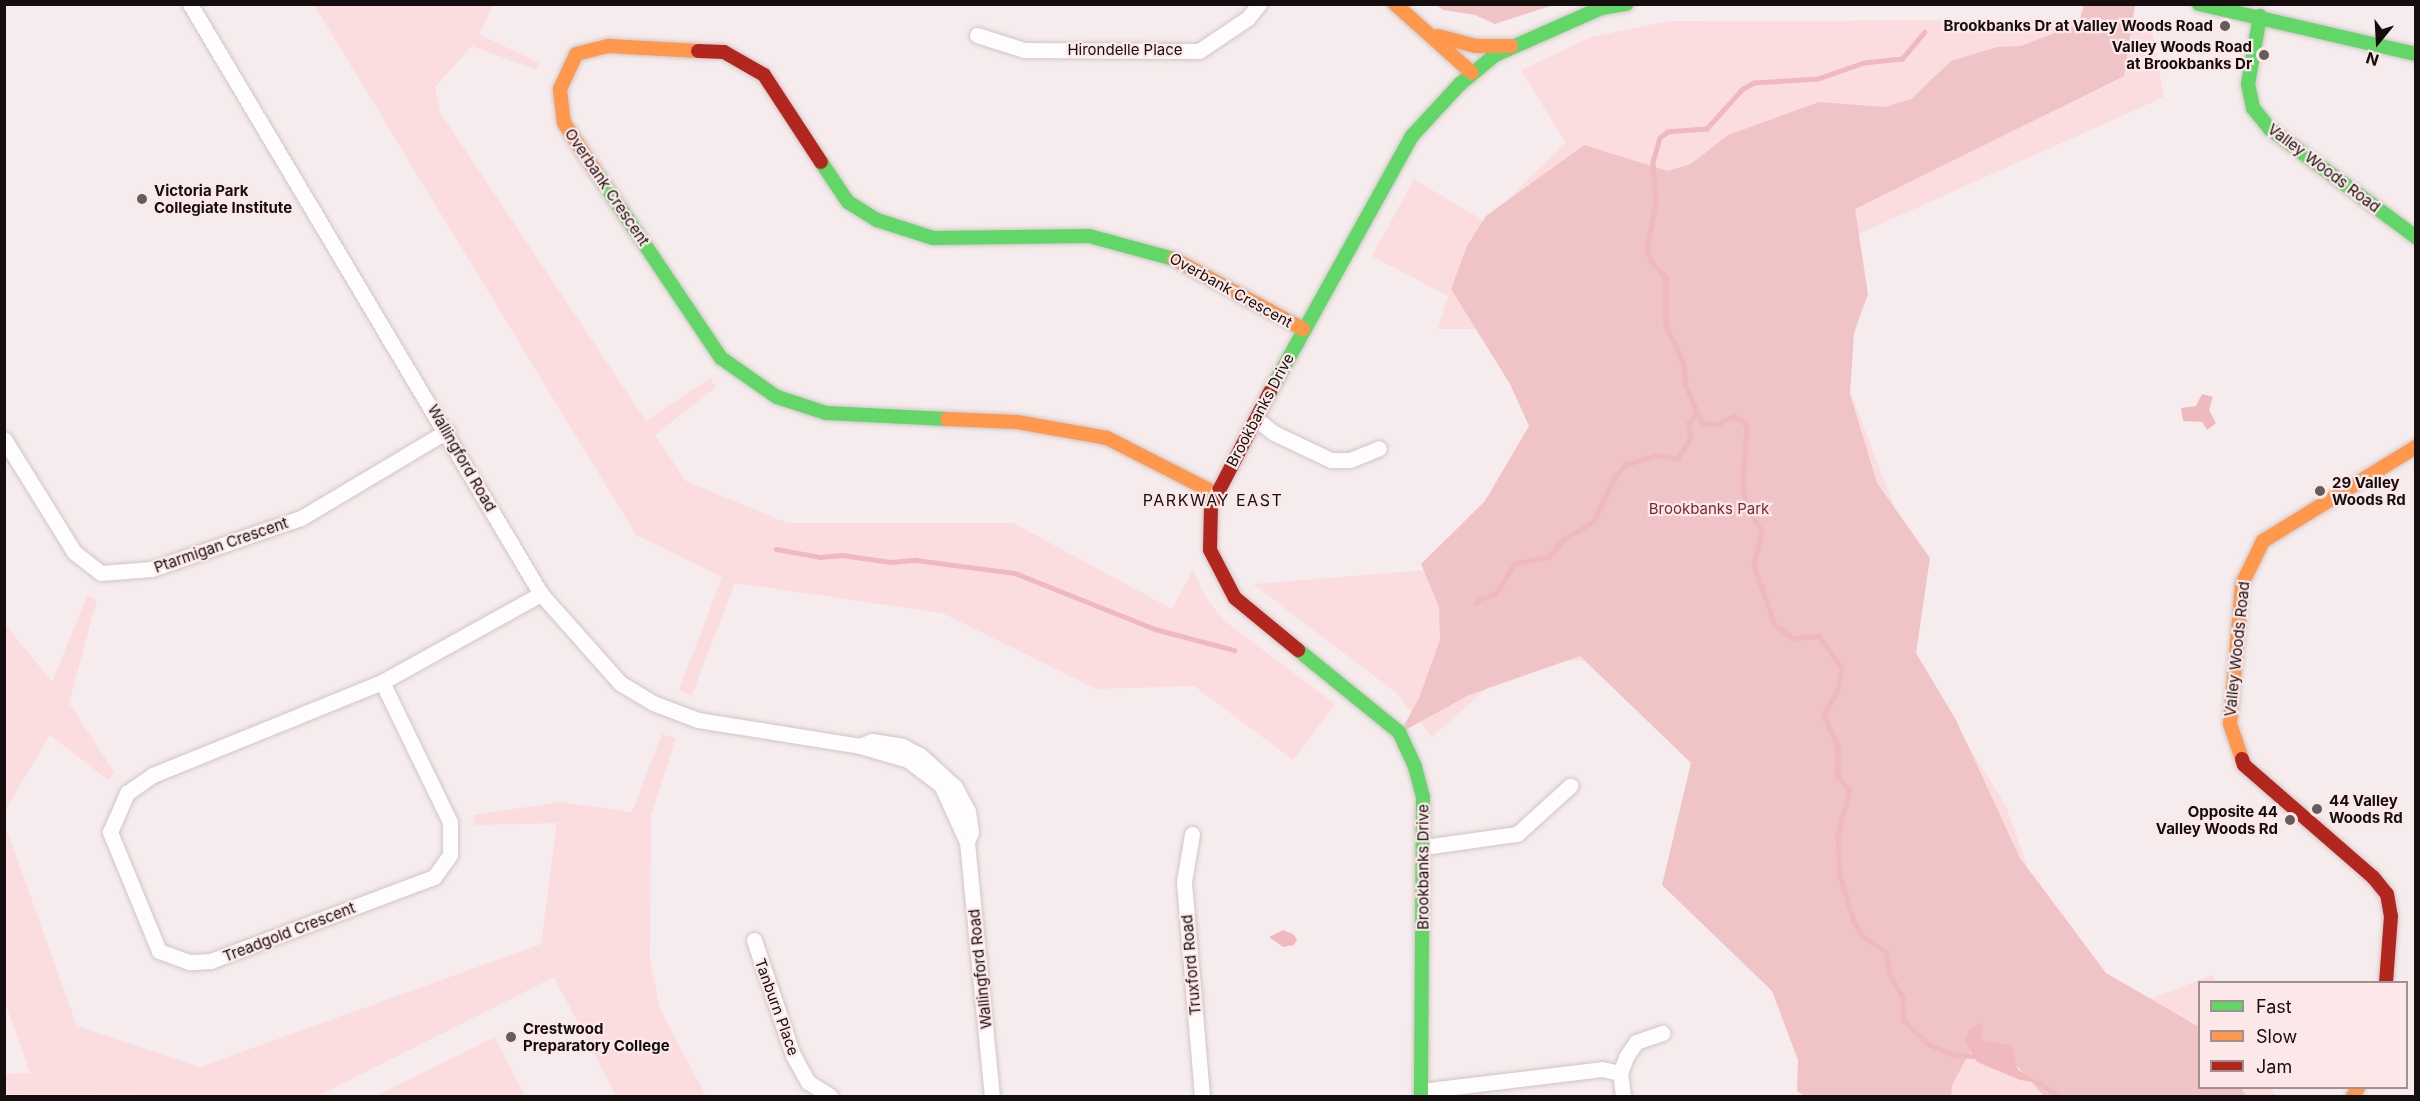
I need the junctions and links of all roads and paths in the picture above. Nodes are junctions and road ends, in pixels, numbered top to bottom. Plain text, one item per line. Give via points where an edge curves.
1 (190, 4) edge
2 (1259, 4) edge
3 (1395, 4) edge
4 (1627, 4) edge
5 (2199, 4) edge
6 (2260, 16) junction
7 (1427, 31) junction
8 (977, 35) dead end
9 (1512, 46) junction
10 (2415, 54) edge
11 (1472, 73) junction
12 (2415, 237) edge
13 (1303, 329) junction
14 (1256, 419) junction
15 (447, 431) junction
16 (4, 439) edge
17 (2415, 447) edge
18 (1379, 448) dead end
19 (1215, 493) junction
20 (541, 594) junction
21 (382, 682) junction
22 (1570, 786) dead end
23 (1192, 834) dead end
24 (1424, 848) junction
25 (754, 940) dead end
26 (2386, 981) edge
27 (1662, 1033) dead end
28 (1620, 1073) junction
29 (1421, 1094) edge
30 (830, 1096) edge
31 (992, 1096) edge
32 (1202, 1096) edge
33 (1623, 1096) edge

1 - 15 street, Wallingford Road
2 - 8 street, Hirondelle Place via 1248,18 1200,51 1024,50
3 - 7 street
4 - 9 street, Brookbanks Drive via 1601,8
5 - 6 street
6 - 10 street
6 - 12 street, Valley Woods Road via 2248,84 2253,108 2270,129
7 - 9 street via 1460,43
7 - 11 street
9 - 11 street, Brookbanks Drive
11 - 13 street, Brookbanks Drive via 1412,136
13 - 14 street, Brookbanks Drive
13 - 19 street, Overbank Crescent via 1164,253 1089,236 933,238 877,220 848,202 764,75 724,52 609,46 576,54 560,88 564,123 721,358 730,365 777,397 826,413 1017,422 1107,438
14 - 18 street via 1275,433 1331,460 1350,460
14 - 19 street, Brookbanks Drive
15 - 16 street, Ptarmigan Crescent via 301,518 152,569 101,573 74,552
15 - 20 street, Wallingford Road
17 - 26 street, Valley Woods Road via 2263,541 2242,584 2230,724 2244,765 2373,877 2387,894 2391,916
19 - 24 street, Brookbanks Drive via 1210,511 1210,550 1235,598 1400,732 1423,797
20 - 21 street, Treadgold Crescent
20 - 31 street, Wallingford Road via 620,683 653,703 698,720 860,746 924,769 953,806 967,842
21 - 21 street, Treadgold Crescent via 450,822 450,855 434,877 211,961 189,962 159,951 110,832 127,794 153,775
22 - 24 street via 1517,834
23 - 32 street, Truxford Road via 1184,882
24 - 29 street, Brookbanks Drive
25 - 30 street, Tanburn Place via 793,1055 808,1082
27 - 28 street via 1636,1042
28 - 29 street via 1602,1069
28 - 33 street

